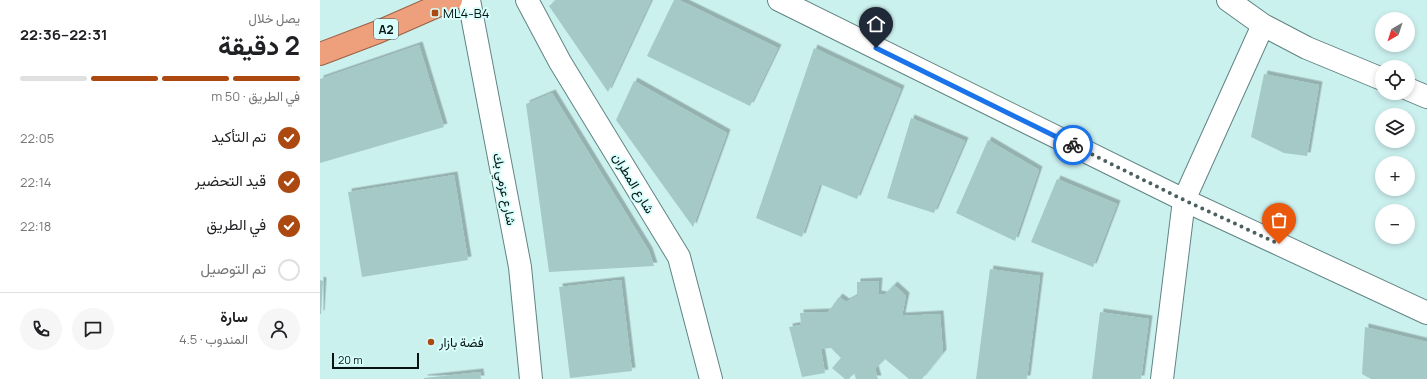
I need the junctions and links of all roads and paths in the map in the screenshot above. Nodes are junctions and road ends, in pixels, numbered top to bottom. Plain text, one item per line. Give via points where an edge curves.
1 (450, 0) edge
2 (469, 0) edge
3 (527, 0) edge
4 (778, 0) edge
5 (1228, 0) edge
6 (1263, 25) junction
7 (320, 54) edge
8 (1375, 76) edge
9 (1415, 92) edge
10 (1427, 97) edge
11 (1184, 200) junction
12 (1427, 313) edge
13 (531, 379) edge
14 (711, 379) edge
15 (1162, 379) edge

1 - 7 highway, A2
2 - 13 street, شارع عزمي بك via 520,267
3 - 14 street, شارع المطران via 560,62 678,257
4 - 11 street
5 - 6 street
6 - 8 street via 1307,48
6 - 11 street
9 - 10 street
11 - 12 street
11 - 15 street

